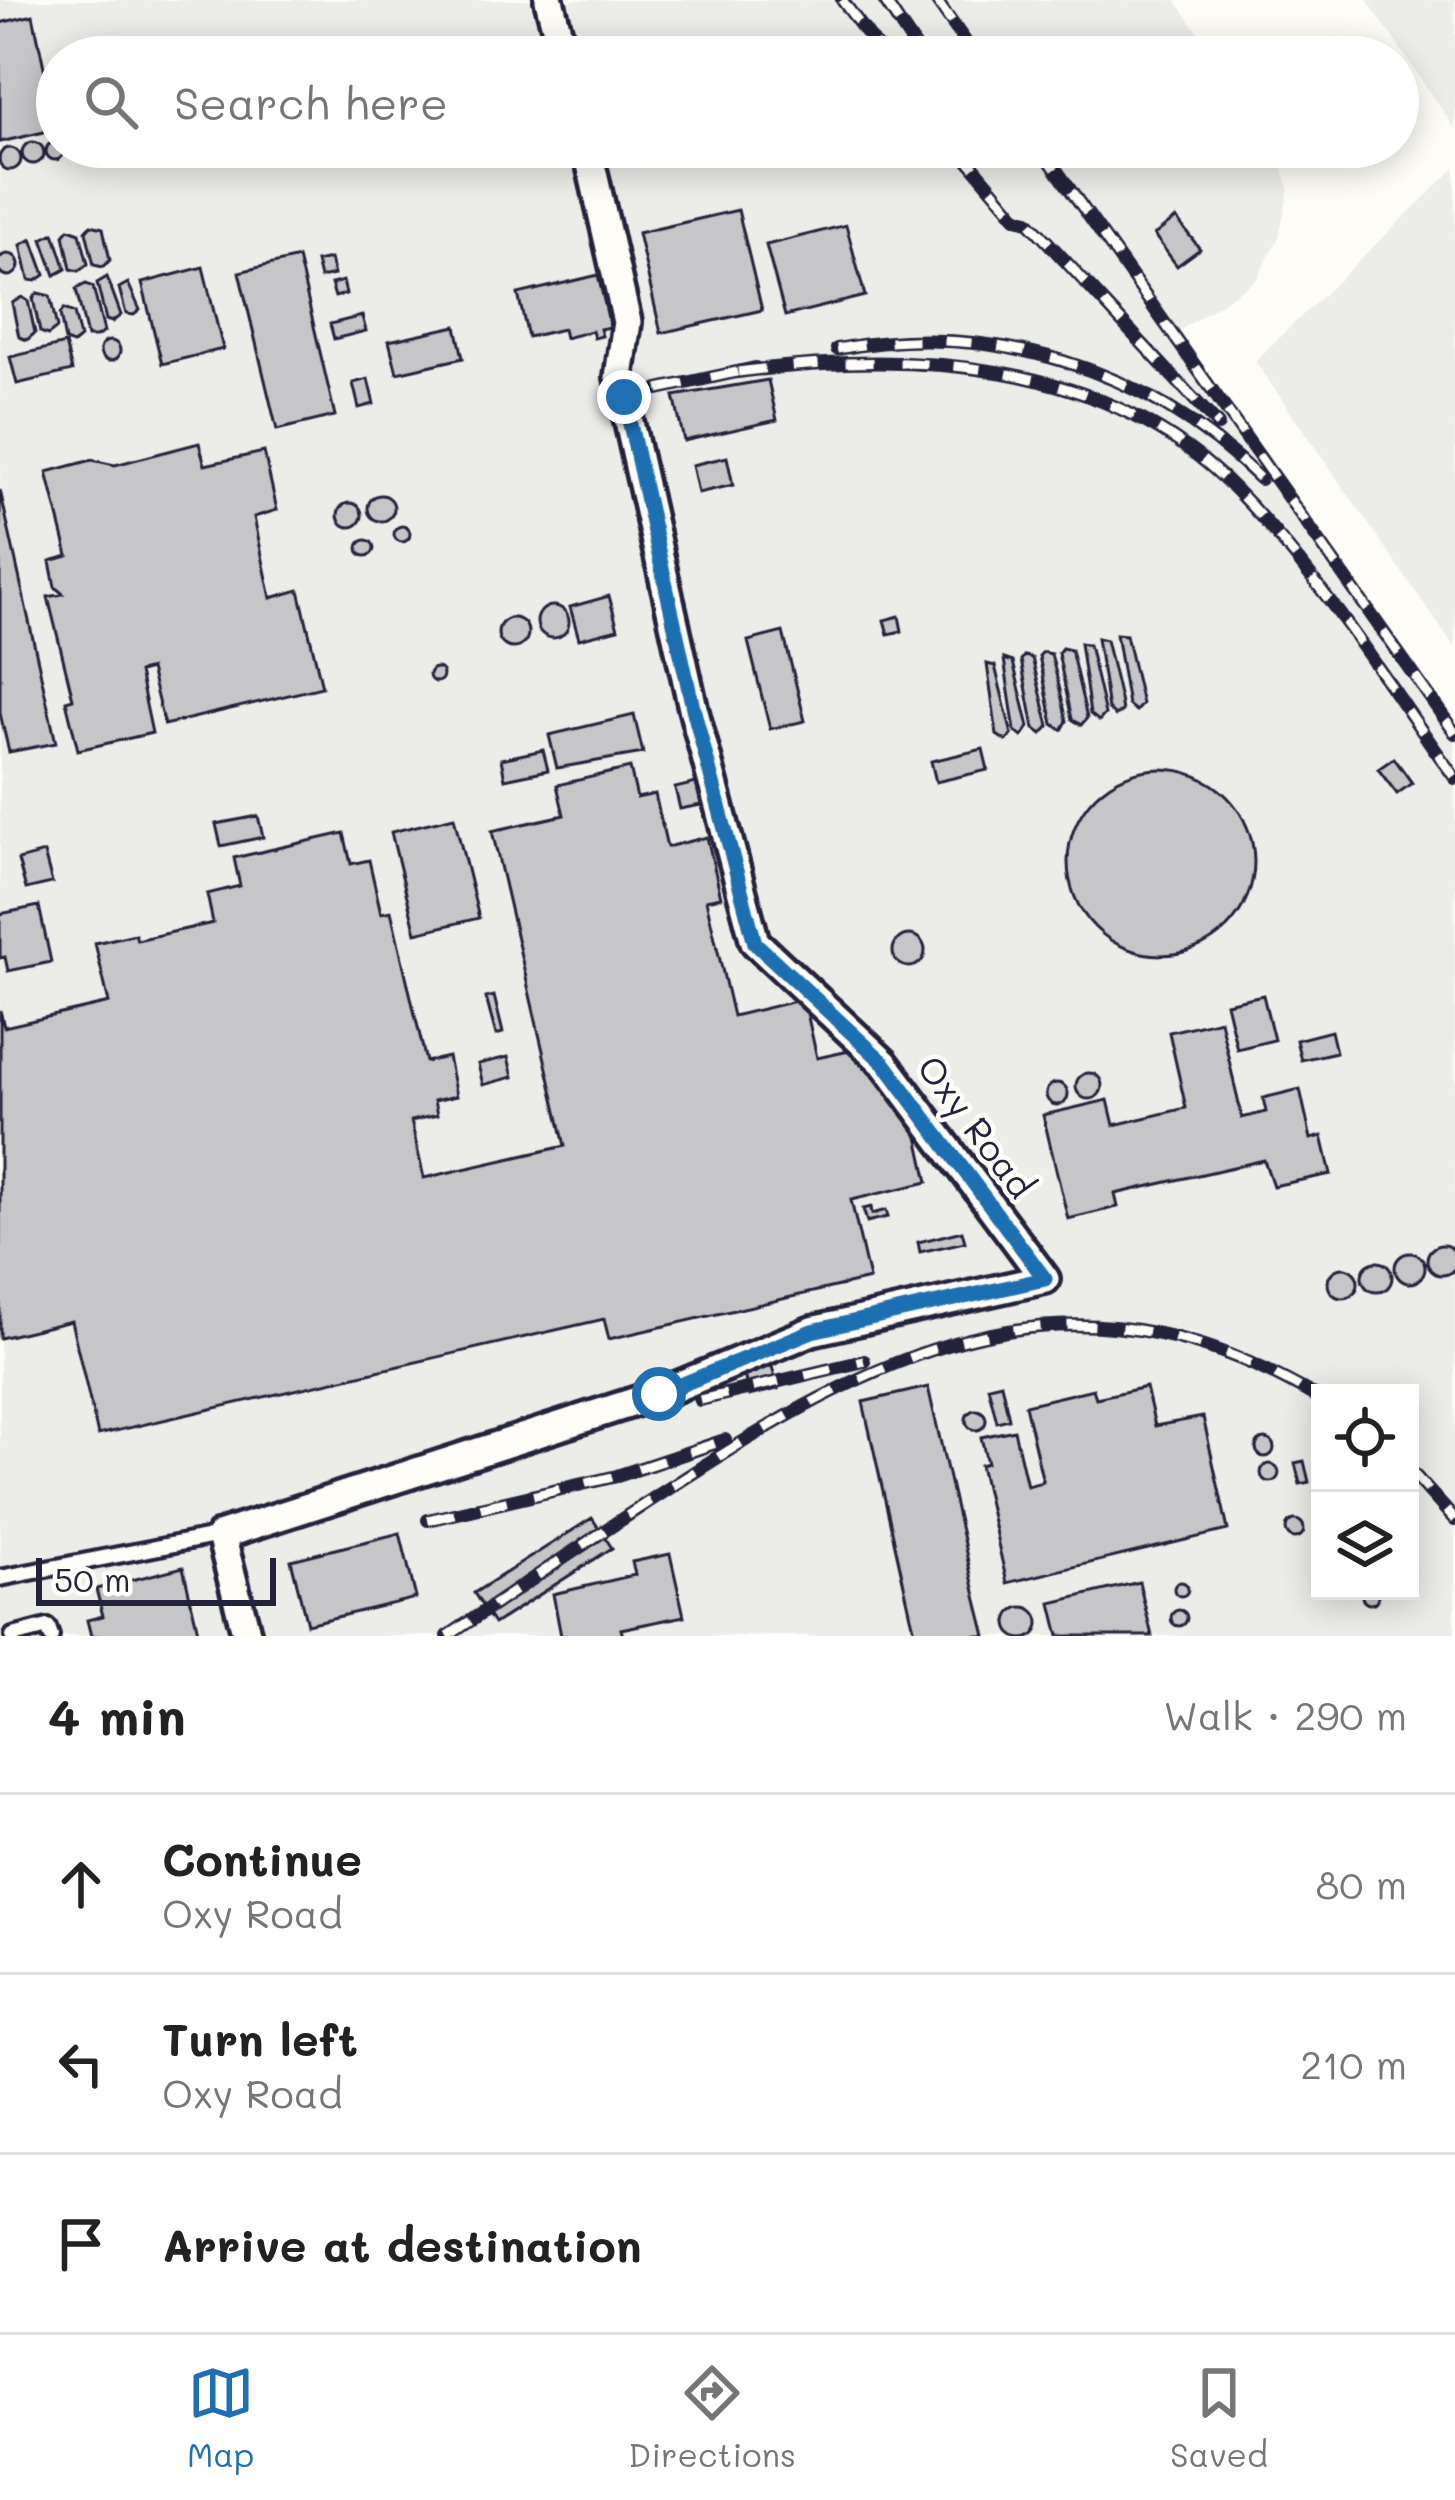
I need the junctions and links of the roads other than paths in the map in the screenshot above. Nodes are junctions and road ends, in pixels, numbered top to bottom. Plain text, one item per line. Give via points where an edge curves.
1 (549, 0) edge
2 (558, 36) edge
3 (592, 168) edge
4 (221, 1535) junction
5 (1, 1573) edge
6 (13, 1636) edge
7 (51, 1636) edge
8 (247, 1636) edge

1 - 2 street
3 - 4 street, Oxy Road via 627,322 620,377 755,943 884,1063 1045,1279 812,1331 659,1394
4 - 5 lane, Oxy Road
4 - 8 street
6 - 7 lane via 49,1627

